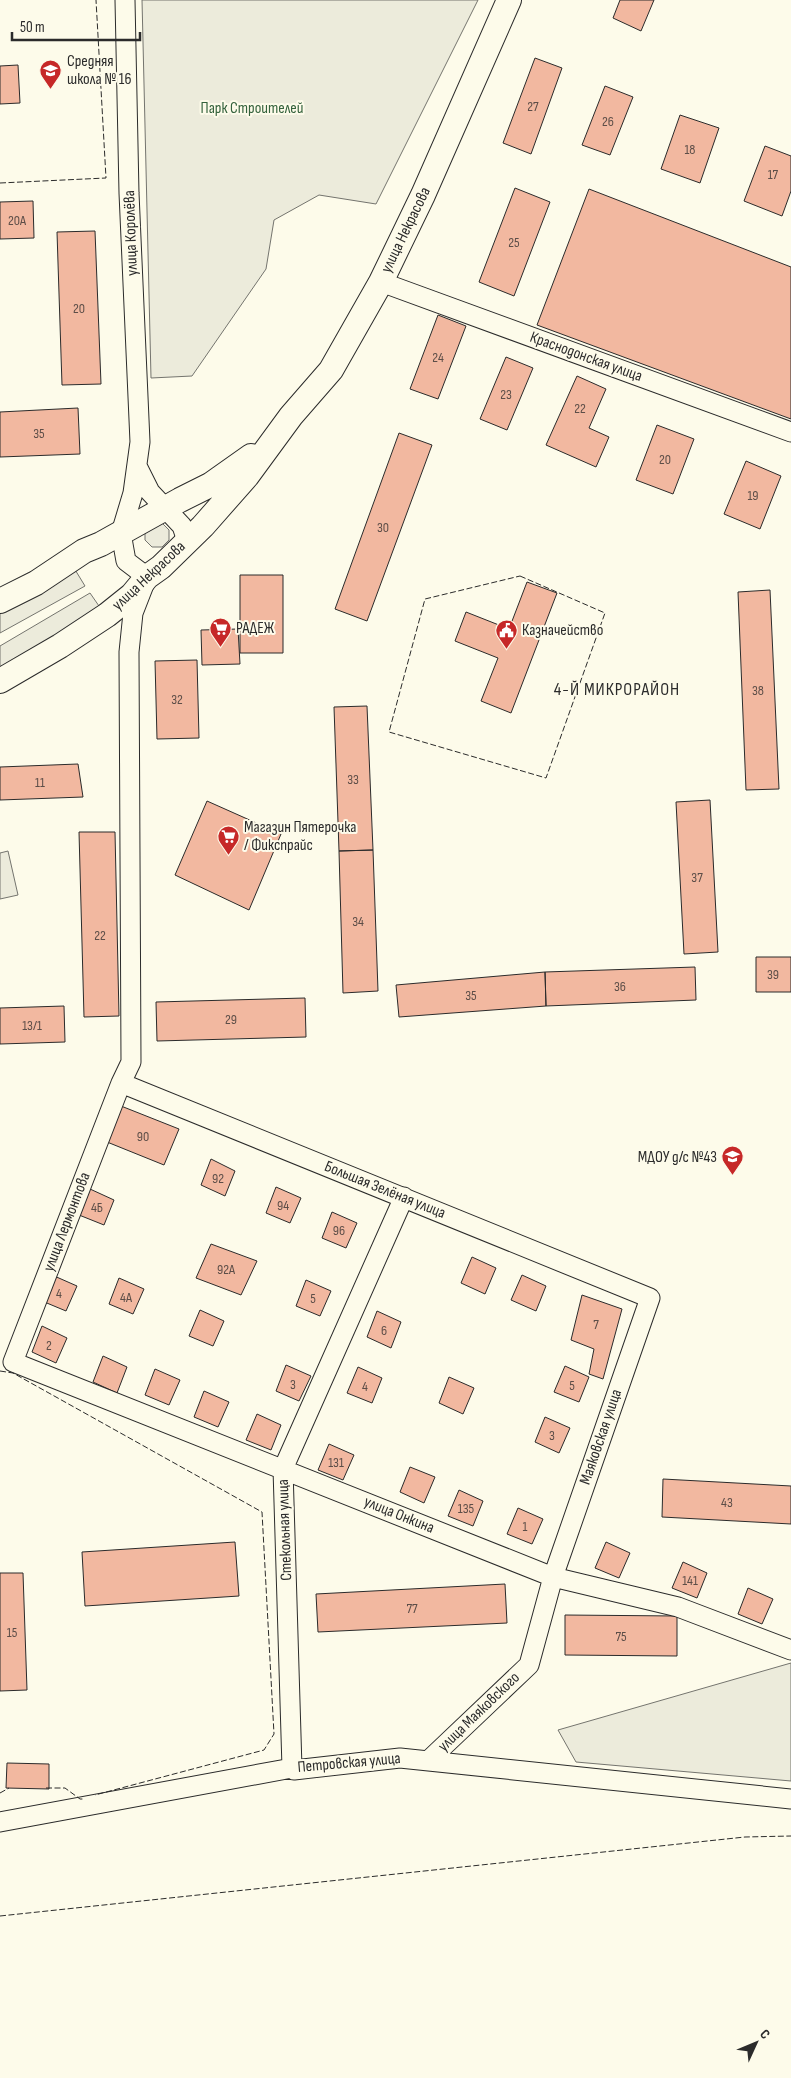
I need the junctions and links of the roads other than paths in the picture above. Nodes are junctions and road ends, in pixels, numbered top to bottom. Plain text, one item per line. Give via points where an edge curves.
1 (125, 0) edge
2 (508, 0) edge
3 (381, 282) junction
4 (791, 432) edge
5 (271, 440) junction
6 (137, 466) junction
7 (166, 508) junction
8 (120, 533) junction
9 (188, 541) junction
10 (147, 578) junction
11 (0, 601) edge
12 (0, 680) edge
13 (121, 1083) junction
14 (404, 1197) junction
15 (650, 1298) joint
16 (13, 1362) joint
17 (283, 1469) junction
18 (553, 1577) junction
19 (791, 1650) edge
20 (428, 1760) junction
21 (292, 1768) junction
22 (791, 1799) edge
23 (0, 1822) edge

1 - 6 street, улица Королёва via 129,193 140,442
2 - 3 main road, улица Некрасова via 423,195
3 - 4 street, Краснодонская улица
3 - 5 main road, улица Некрасова via 331,370
5 - 7 main road, улица Некрасова via 210,485
5 - 9 main road, улица Некрасова via 247,476
6 - 7 street via 150,492
6 - 8 street, улица Королёва via 133,493
7 - 8 main road, улица Некрасова
7 - 9 street via 182,526
8 - 10 street via 126,561
8 - 11 main road, улица Некрасова
9 - 10 main road, улица Некрасова
10 - 12 main road, улица Некрасова via 108,615
10 - 13 street, улица Лермонтова via 133,612 129,652 131,1062
13 - 14 street, Большая Зелёная улица
13 - 16 street, улица Лермонтова
14 - 15 street, Большая Зелёная улица
14 - 17 street, Стекольная улица
15 - 18 street, Маяковская улица
16 - 17 street, улица Онкина
17 - 18 street, улица Онкина
17 - 21 street, Стекольная улица
18 - 19 street, улица Онкина via 678,1607
18 - 20 street, улица Маяковского via 529,1665
20 - 21 street, Петровская улица via 400,1758
20 - 22 street, Петровская улица
21 - 23 street, Петровская улица

